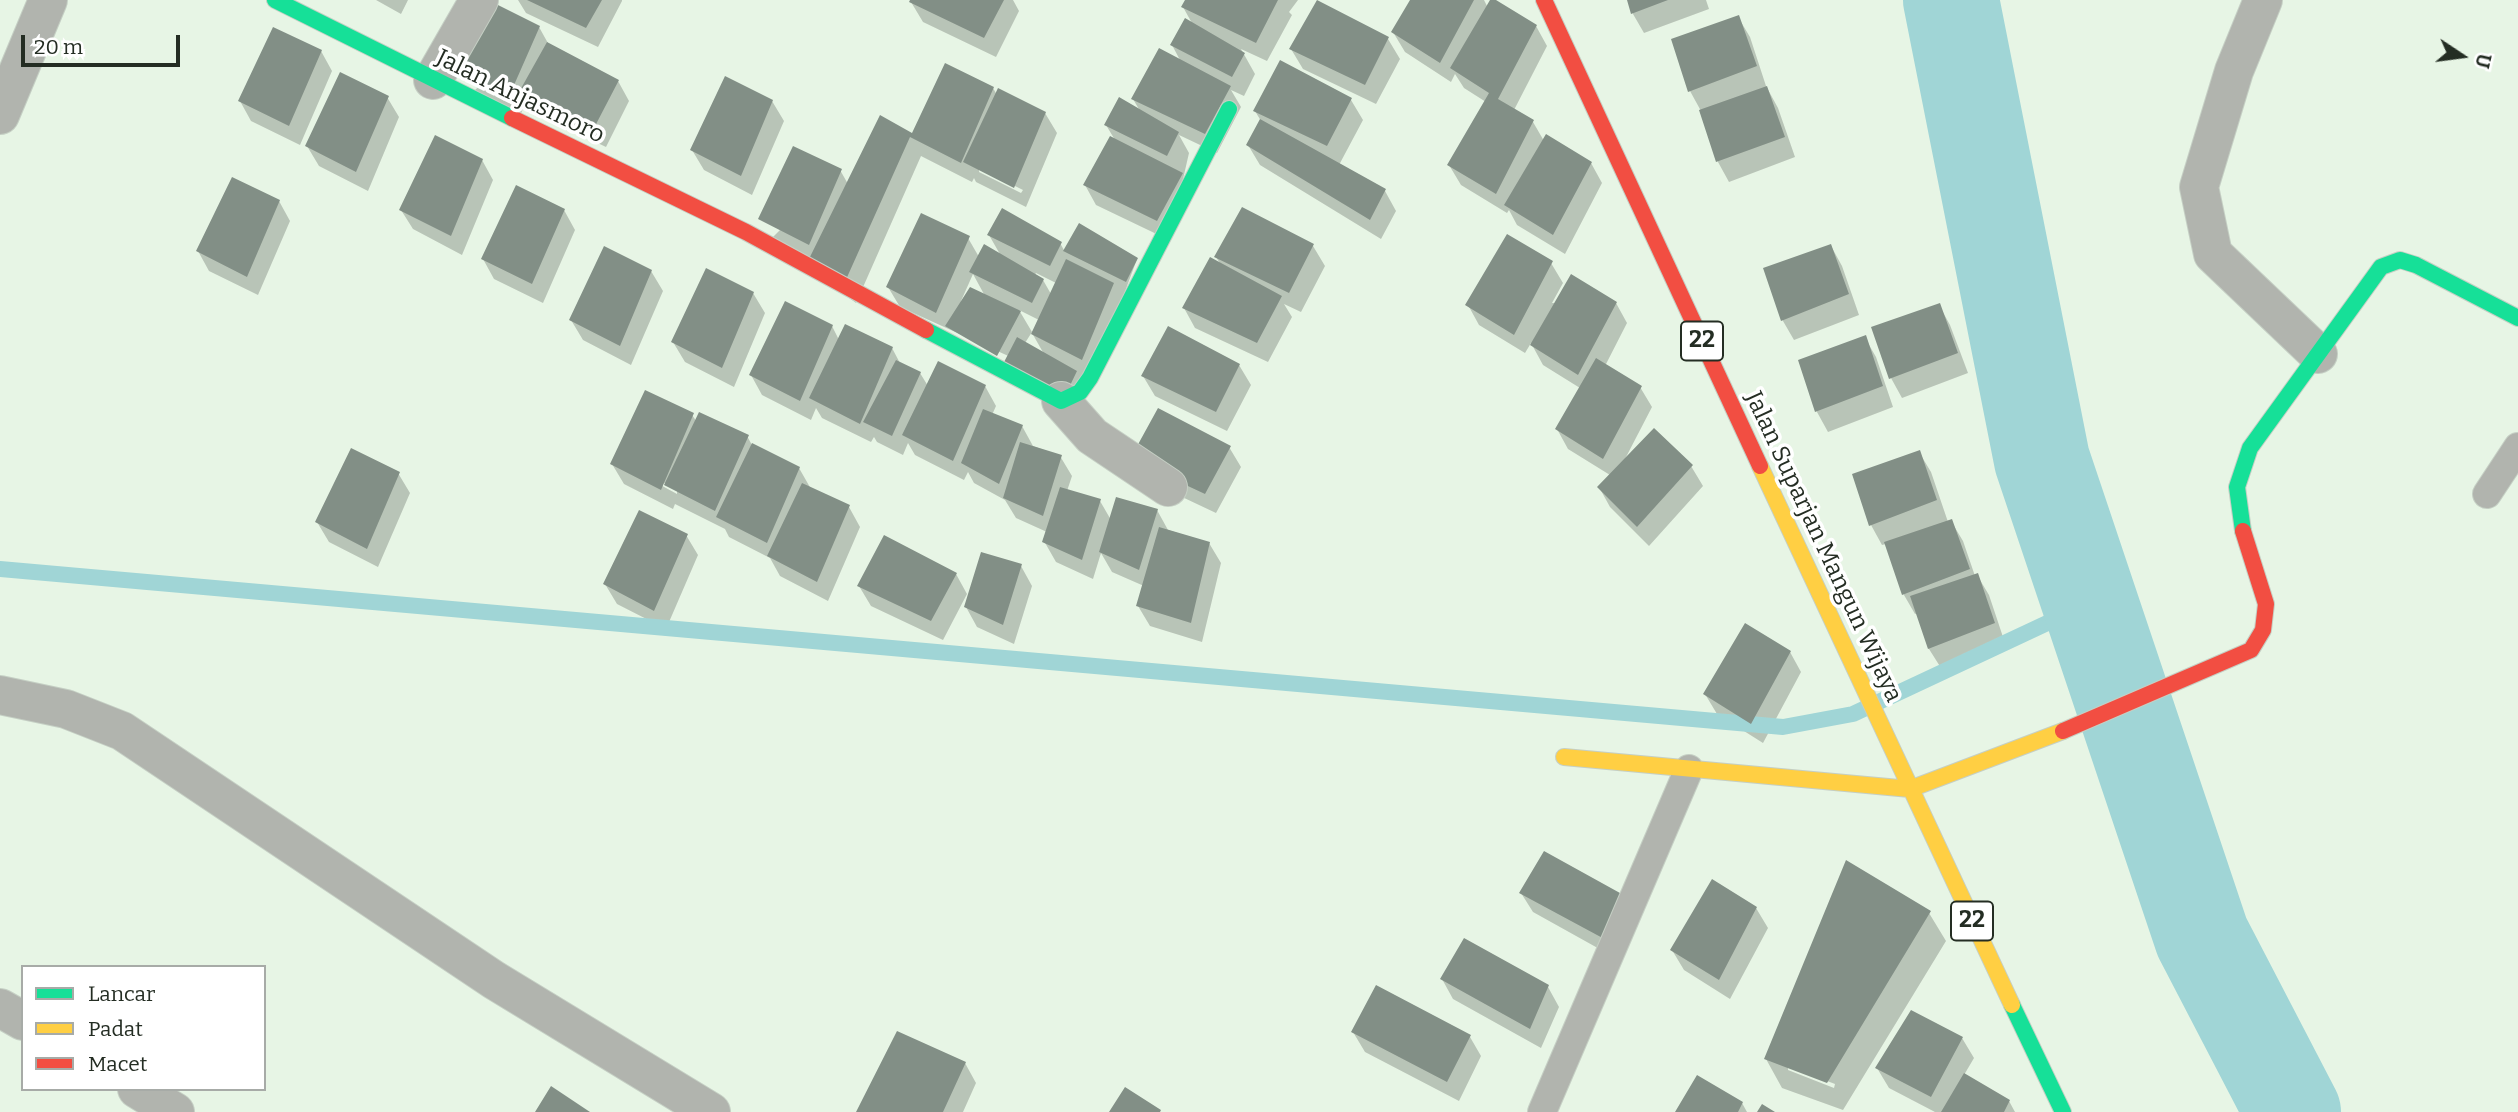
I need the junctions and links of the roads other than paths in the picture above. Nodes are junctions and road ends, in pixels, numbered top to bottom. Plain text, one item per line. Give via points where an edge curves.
1 (48, 0) edge
2 (275, 0) edge
3 (479, 0) edge
4 (1544, 0) edge
5 (2263, 0) edge
6 (433, 80) junction
7 (1229, 109) dead end
8 (0, 115) edge
9 (2518, 318) edge
10 (2318, 354) junction
11 (1061, 401) junction
12 (2518, 447) edge
13 (1168, 487) dead end
14 (2487, 494) dead end
15 (0, 695) edge
16 (1564, 757) dead end
17 (1689, 769) junction
18 (1910, 789) junction
19 (0, 1008) edge
20 (21, 1020) edge
21 (140, 1091) edge
22 (175, 1112) edge
23 (711, 1112) edge
24 (1542, 1112) edge
25 (2063, 1112) edge

1 - 8 street
2 - 6 main road, Jalan Anjasmoro
3 - 6 street
4 - 18 main road, Jalan Suparjan Mangun Wijaya / 22
5 - 10 street via 2234,71 2199,187 2213,254
6 - 11 main road, Jalan Anjasmoro via 746,232
7 - 11 main road via 1090,378 1080,392
9 - 10 main road via 2400,260 2381,267
10 - 18 main road via 2250,448 2237,487 2240,522 2266,604 2263,630 2251,650 2054,735
11 - 13 street via 1092,436
12 - 14 lane
15 - 23 street via 65,709 122,731 494,980
16 - 17 main road
17 - 18 main road
17 - 24 lane
18 - 25 main road, Jalan Suparjan Mangun Wijaya / 22
19 - 20 street
21 - 22 street

